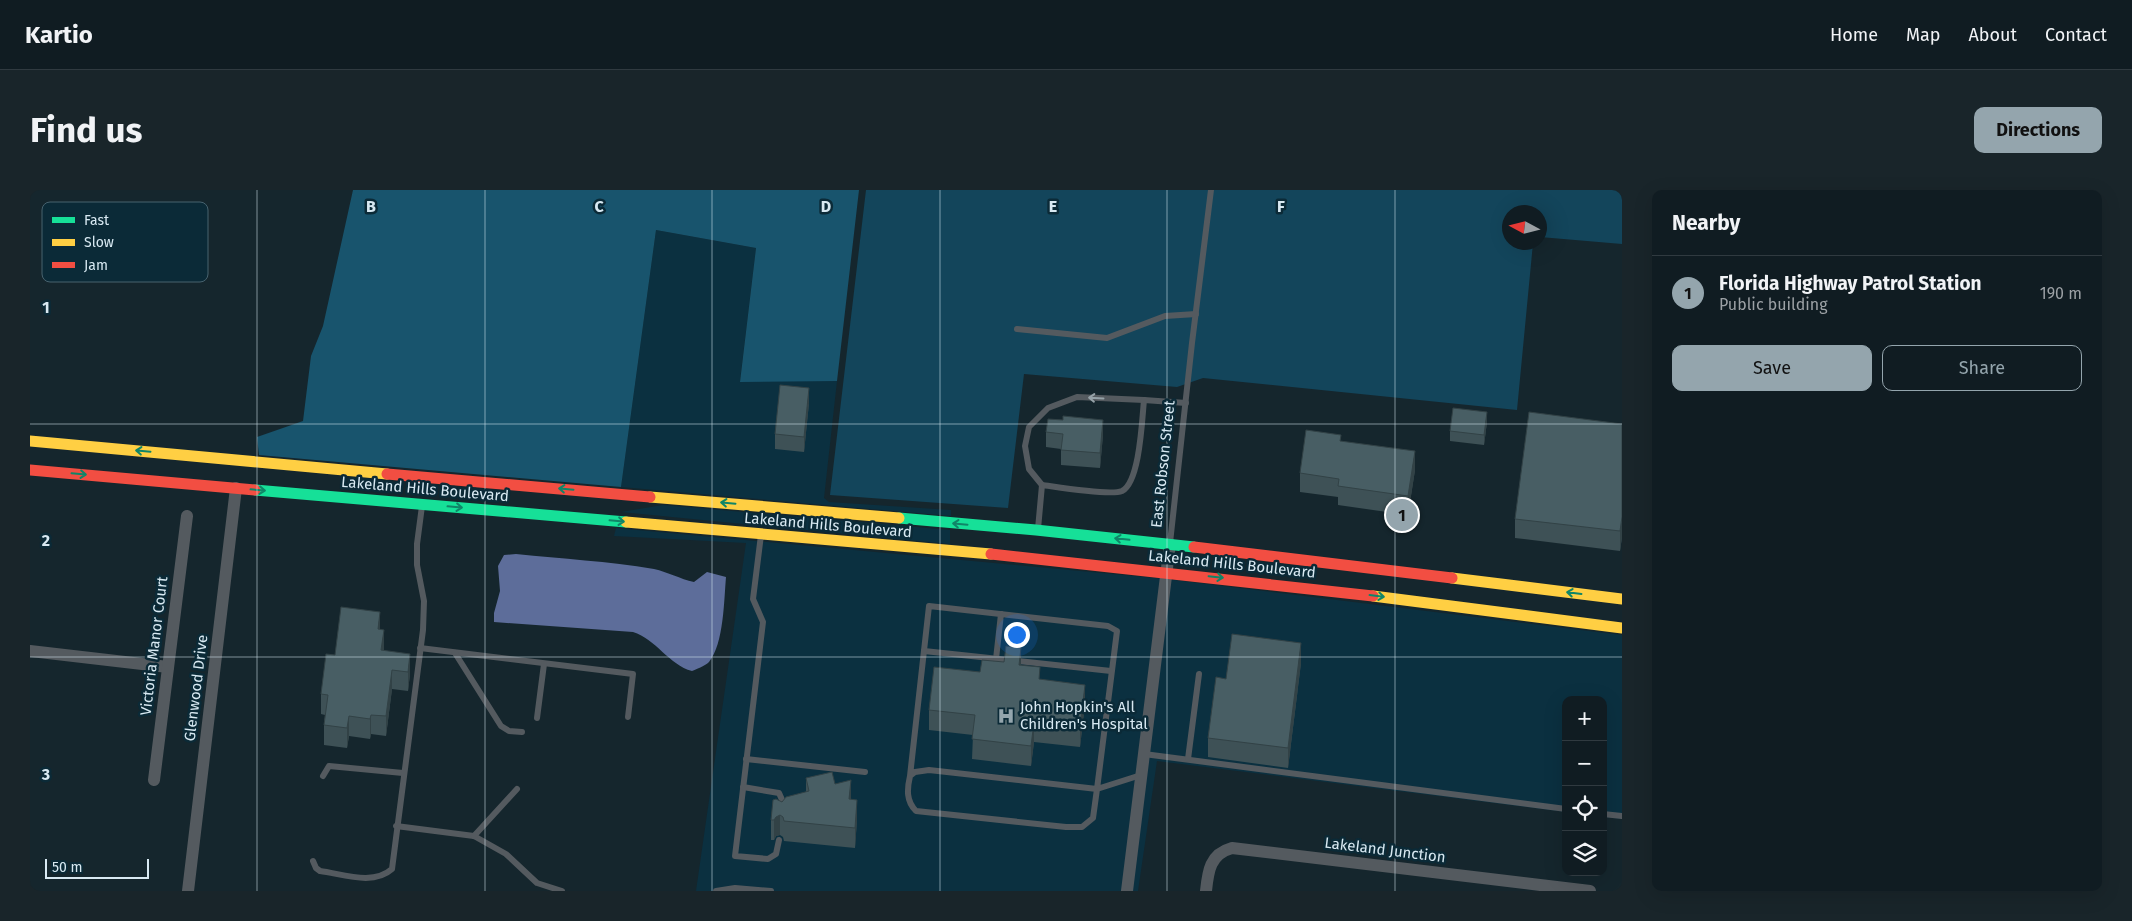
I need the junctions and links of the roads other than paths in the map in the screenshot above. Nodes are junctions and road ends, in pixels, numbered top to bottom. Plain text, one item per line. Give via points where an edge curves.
1 (1211, 190) edge
2 (1196, 314) junction
3 (1017, 329) dead end
4 (1144, 400) junction
5 (1186, 403) junction
6 (30, 441) edge
7 (30, 470) edge
8 (1042, 485) junction
9 (236, 488) junction
10 (452, 491) dead end
11 (436, 492) dead end
12 (662, 498) junction
13 (422, 504) junction
14 (187, 516) dead end
15 (1038, 530) junction
16 (761, 534) junction
17 (1170, 544) junction
18 (1167, 572) junction
19 (1622, 599) edge
20 (1001, 614) junction
21 (1622, 628) edge
22 (420, 648) junction
23 (30, 651) edge
24 (924, 651) junction
25 (456, 653) junction
26 (996, 659) junction
27 (544, 664) junction
28 (168, 668) junction
29 (1111, 671) junction
30 (1199, 674) dead end
31 (628, 717) dead end
32 (537, 718) dead end
33 (522, 732) dead end
34 (1144, 754) junction
35 (746, 759) junction
36 (1188, 759) junction
37 (865, 772) dead end
38 (403, 773) junction
39 (1141, 775) junction
40 (323, 776) dead end
41 (910, 776) junction
42 (154, 780) dead end
43 (743, 787) junction
44 (1097, 789) junction
45 (518, 790) dead end
46 (1562, 808) edge
47 (1607, 814) edge
48 (1622, 816) edge
49 (781, 817) edge
50 (396, 826) junction
51 (474, 836) junction
52 (779, 840) dead end
53 (313, 861) dead end
54 (188, 891) edge
55 (562, 891) edge
56 (716, 891) edge
57 (771, 891) edge
58 (1127, 891) edge
59 (1206, 891) edge
60 (1590, 891) edge

1 - 2 lane, East Robson Street
2 - 3 lane via 1165,316 1107,338
2 - 5 lane, East Robson Street
4 - 5 lane
4 - 8 lane via 1134,472 1129,486 1109,492
4 -> 8 lane via 1077,397 1048,408 1029,427 1025,446 1029,469
5 - 17 lane, East Robson Street
12 -> 6 main road, Lakeland Hills Boulevard
7 -> 9 main road, Lakeland Hills Boulevard
8 - 15 lane
9 -> 13 main road, Lakeland Hills Boulevard
9 - 54 street, Glenwood Drive
10 - 12 main road via 619,505
11 - 13 main road
15 -> 12 main road, Lakeland Hills Boulevard
13 -> 16 main road, Lakeland Hills Boulevard
13 - 22 lane via 417,544 417,565 424,601
14 - 28 street, Victoria Manor Court
17 -> 15 main road, Lakeland Hills Boulevard
16 - 18 main road, Lakeland Hills Boulevard
16 - 35 lane via 753,599 762,622
17 - 18 street, East Robson Street
19 -> 17 main road, Lakeland Hills Boulevard
18 -> 21 main road, Lakeland Hills Boulevard
18 - 34 street, East Robson Street
20 - 24 lane via 929,606
20 - 26 lane
20 - 29 lane via 1108,626 1117,631
22 - 25 lane
22 - 38 lane
23 - 28 street
24 - 26 lane
24 - 41 lane
25 - 27 lane
25 - 33 lane via 501,726 509,731
26 - 29 lane
27 - 31 lane via 633,674
27 - 32 lane
28 - 42 street, Victoria Manor Court
29 - 44 lane
30 - 36 lane
34 - 36 lane
34 - 39 street, East Robson Street
35 - 37 lane
35 - 43 lane
36 - 46 lane
38 - 40 lane via 328,766
38 - 50 lane
39 - 44 lane
39 - 58 street, East Robson Street
41 - 44 lane via 928,770
41 - 44 lane via 908,798 916,810 1066,827 1082,826 1093,818
43 - 49 lane via 780,793 783,802
43 - 52 lane via 735,856 768,859 776,854
45 - 51 lane
47 - 48 lane
50 - 51 lane
50 - 53 lane via 392,869 384,876 373,879 320,871
51 - 55 lane via 506,854 538,883
56 - 57 lane via 735,888
59 - 60 street, Lakeland Junction via 1209,867 1214,858 1223,850 1232,848

